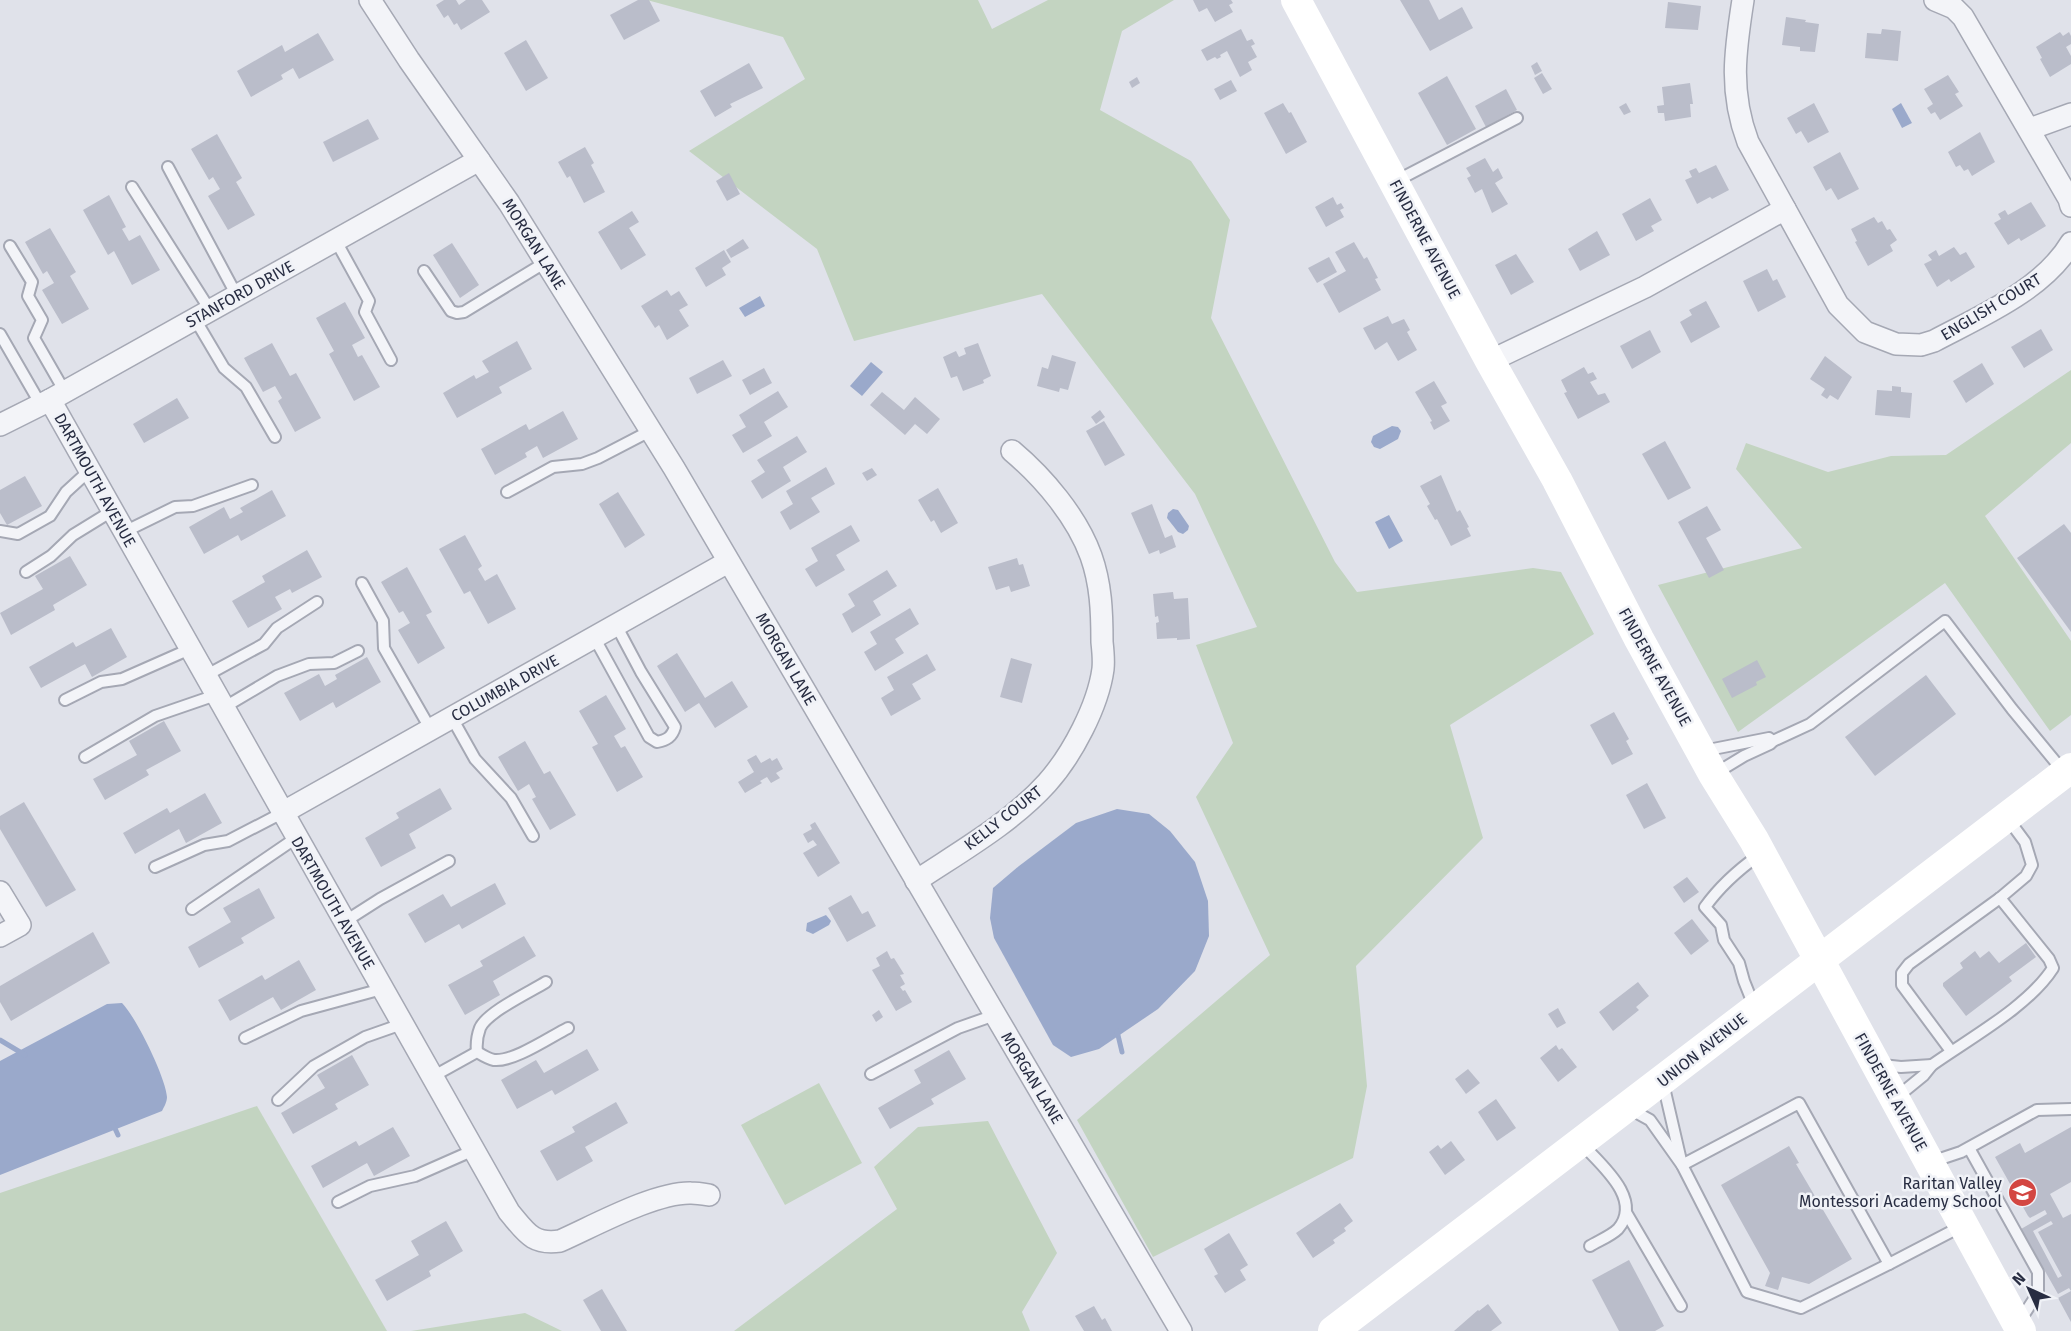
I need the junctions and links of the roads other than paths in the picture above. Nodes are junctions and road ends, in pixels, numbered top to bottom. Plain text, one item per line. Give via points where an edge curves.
1 (370, 0) edge
2 (1296, 0) edge
3 (1743, 0) edge
4 (1935, 0) edge
5 (2071, 114) edge
6 (1517, 118) dead end
7 (2030, 129) junction
8 (479, 160) junction
9 (168, 167) dead end
10 (1394, 182) junction
11 (132, 187) dead end
12 (2071, 206) edge
13 (1785, 209) junction
14 (336, 240) junction
15 (2071, 243) edge
16 (10, 246) dead end
17 (546, 262) junction
18 (424, 271) dead end
19 (237, 296) junction
20 (203, 315) junction
21 (0, 334) edge
22 (391, 360) dead end
23 (1490, 361) junction
24 (52, 399) junction
25 (0, 425) edge
26 (650, 431) junction
27 (275, 437) dead end
28 (1012, 451) dead end
29 (90, 470) junction
30 (252, 485) dead end
31 (507, 492) dead end
32 (112, 511) junction
33 (0, 531) edge
34 (124, 532) junction
35 (728, 562) junction
36 (26, 572) dead end
37 (362, 584) dead end
38 (317, 602) dead end
39 (616, 625) junction
40 (594, 637) junction
41 (190, 649) junction
42 (357, 651) dead end
43 (205, 675) junction
44 (65, 700) dead end
45 (219, 702) junction
46 (452, 718) junction
47 (431, 730) junction
48 (1773, 741) junction
49 (85, 757) dead end
50 (1707, 763) junction
51 (2068, 770) edge
52 (282, 813) junction
53 (2006, 817) junction
54 (533, 836) dead end
55 (296, 838) junction
56 (1761, 853) junction
57 (449, 861) dead end
58 (155, 867) dead end
59 (916, 881) junction
60 (0, 892) edge
61 (2000, 898) junction
62 (192, 909) dead end
63 (344, 922) junction
64 (0, 936) edge
65 (1818, 961) junction
66 (546, 982) dead end
67 (382, 989) junction
68 (1755, 1009) junction
69 (995, 1015) junction
70 (402, 1024) junction
71 (568, 1028) dead end
72 (245, 1038) dead end
73 (1951, 1051) junction
74 (477, 1052) junction
75 (1875, 1065) junction
76 (1932, 1065) junction
77 (871, 1074) dead end
78 (432, 1077) junction
79 (1663, 1080) junction
80 (1894, 1099) junction
81 (278, 1100) dead end
82 (1627, 1107) junction
83 (2071, 1108) edge
84 (1581, 1143) junction
85 (1969, 1148) junction
86 (474, 1150) junction
87 (1929, 1162) junction
88 (1682, 1165) junction
89 (709, 1195) dead end
90 (338, 1202) dead end
91 (1627, 1214) junction
92 (1964, 1225) junction
93 (1590, 1246) dead end
94 (1889, 1264) junction
95 (1681, 1306) dead end
96 (2019, 1328) edge
97 (1181, 1331) edge
98 (1333, 1331) edge

1 - 8 street, MORGAN LANE
2 - 10 main road, FINDERNE AVENUE
3 - 13 street, ENGLISH COURT via 1734,77 1741,125
4 - 7 street via 1954,8 1963,17
5 - 7 street
6 - 10 lane
7 - 12 street
8 - 14 street, STANFORD DRIVE
8 - 17 street, MORGAN LANE
9 - 19 lane
10 - 23 main road, FINDERNE AVENUE
11 - 20 lane
13 - 15 street, ENGLISH COURT via 1838,304 1865,332 1896,344 1934,341 1988,312 2053,269
13 - 23 street via 1645,287
14 - 19 street, STANFORD DRIVE
14 - 22 lane via 369,301 365,312
16 - 24 lane via 32,282 28,296 42,320 34,338
17 - 18 lane via 457,314
17 - 26 street, MORGAN LANE
19 - 20 street, STANFORD DRIVE
20 - 24 street, STANFORD DRIVE
20 - 27 lane via 224,368 246,387
21 - 24 lane
23 - 50 main road, FINDERNE AVENUE
24 - 25 street, STANFORD DRIVE
24 - 29 street, DARTMOUTH AVENUE
26 - 31 lane via 582,464 553,467
26 - 35 street, MORGAN LANE
28 - 59 street, KELLY COURT via 1065,508 1090,554 1102,610 1103,669 1089,716 1047,783 994,829
29 - 32 street, DARTMOUTH AVENUE
29 - 33 lane via 66,492 50,516 18,534
30 - 34 lane via 193,506 175,507
32 - 34 street, DARTMOUTH AVENUE
32 - 36 lane
34 - 41 street, DARTMOUTH AVENUE
35 - 39 street, COLUMBIA DRIVE
35 - 59 street, MORGAN LANE
37 - 47 lane via 383,621 384,648
38 - 43 lane via 277,628 264,644
39 - 40 street, COLUMBIA DRIVE
39 - 40 lane via 675,727 664,741 649,737
40 - 46 street, COLUMBIA DRIVE
41 - 43 street, DARTMOUTH AVENUE
41 - 44 lane via 122,679 101,682
42 - 45 lane via 334,663 309,664
43 - 45 street, DARTMOUTH AVENUE
45 - 49 lane via 155,716
45 - 52 street, DARTMOUTH AVENUE
46 - 47 street, COLUMBIA DRIVE
46 - 54 lane via 474,759 511,798
47 - 52 street, COLUMBIA DRIVE
48 - 50 lane via 1744,756
48 - 50 lane via 1769,738
48 - 51 lane via 1810,724 1945,621 2012,709
50 - 56 main road, FINDERNE AVENUE
51 - 53 main road, UNION AVENUE
52 - 55 street, DARTMOUTH AVENUE
52 - 58 lane via 228,841 204,844
53 - 61 lane via 2025,842 2032,865 2026,876
53 - 65 main road, UNION AVENUE
55 - 62 lane
55 - 63 street, DARTMOUTH AVENUE
56 - 65 main road, FINDERNE AVENUE
56 - 68 lane via 1716,892 1705,908 1721,924 1724,940 1739,963
57 - 63 lane
59 - 69 street, MORGAN LANE
60 - 64 street via 20,925
61 - 73 lane via 1902,973 1902,985
61 - 73 lane via 2053,968 2044,983 2014,1008
63 - 67 street, DARTMOUTH AVENUE
65 - 68 main road, UNION AVENUE
65 - 75 main road, FINDERNE AVENUE
66 - 74 lane via 481,1026
67 - 70 street, DARTMOUTH AVENUE
67 - 72 lane via 302,1011
68 - 79 main road, UNION AVENUE
69 - 77 lane via 958,1028
69 - 97 street, MORGAN LANE
70 - 78 street, DARTMOUTH AVENUE
70 - 81 lane via 365,1037 314,1066
71 - 74 lane via 504,1059 494,1060
73 - 76 lane
74 - 78 lane
75 - 76 lane
75 - 80 main road, FINDERNE AVENUE
76 - 80 lane
78 - 86 street, DARTMOUTH AVENUE
79 - 82 main road, UNION AVENUE
79 - 88 lane
80 - 87 main road, FINDERNE AVENUE
82 - 84 main road, UNION AVENUE
82 - 88 lane via 1650,1120
83 - 85 lane via 2037,1110
84 - 91 lane via 1613,1178 1626,1199
84 - 98 main road, UNION AVENUE
85 - 87 lane
85 - 96 lane via 2038,1272 2038,1293
86 - 89 street, DARTMOUTH AVENUE via 509,1212 538,1241 560,1241 671,1195
86 - 90 lane via 416,1176 370,1186
87 - 92 main road, FINDERNE AVENUE
88 - 94 lane via 1747,1292 1801,1308
88 - 94 lane via 1799,1103
91 - 93 lane via 1617,1230
91 - 95 lane
92 - 94 lane
92 - 96 main road, FINDERNE AVENUE

